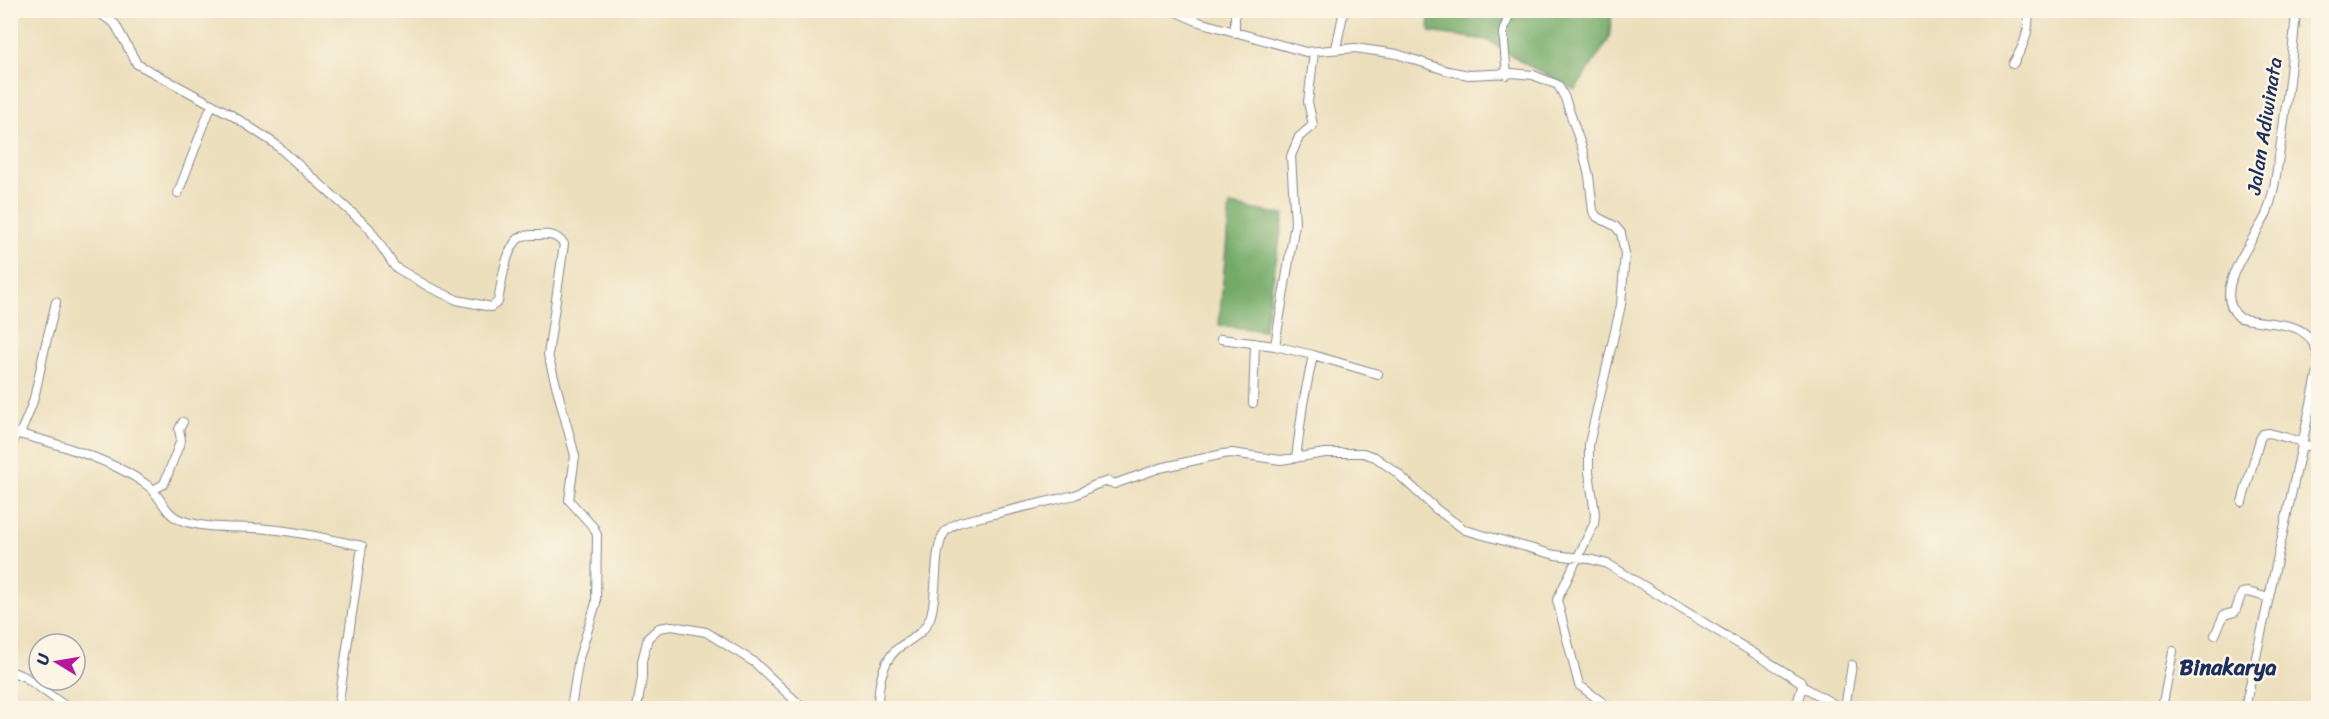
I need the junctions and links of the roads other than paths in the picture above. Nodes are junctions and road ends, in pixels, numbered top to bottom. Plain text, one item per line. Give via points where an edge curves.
1 (95, 10) edge
2 (1172, 10) edge
3 (1235, 10) edge
4 (1344, 10) edge
5 (1511, 10) edge
6 (2028, 10) edge
7 (2296, 10) edge
8 (1235, 33) junction
9 (1336, 48) junction
10 (1314, 52) junction
11 (2013, 64) dead end
12 (1507, 75) junction
13 (212, 104) junction
14 (178, 193) dead end
15 (56, 302) dead end
16 (1221, 339) dead end
17 (1255, 343) junction
18 (1275, 346) junction
19 (1314, 355) junction
20 (2318, 355) edge
21 (2319, 371) edge
22 (1378, 374) dead end
23 (1253, 403) dead end
24 (183, 422) dead end
25 (16, 433) edge
26 (2302, 443) junction
27 (2319, 448) edge
28 (10, 451) edge
29 (1296, 458) junction
30 (153, 490) junction
31 (2242, 502) dead end
32 (1578, 557) junction
33 (2269, 598) junction
34 (2215, 635) dead end
35 (2173, 651) dead end
36 (1852, 665) dead end
37 (10, 671) edge
38 (1802, 686) junction
39 (68, 708) edge
40 (338, 708) edge
41 (571, 708) edge
42 (637, 708) edge
43 (803, 708) edge
44 (878, 708) edge
45 (1610, 708) edge
46 (1796, 708) edge
47 (1843, 708) edge
48 (2162, 708) edge
49 (2245, 708) edge

1 - 13 street via 113,22 137,64
2 - 8 street
3 - 8 street
4 - 9 street
5 - 12 street via 1503,32
6 - 11 street via 2026,40
7 - 20 street, Jalan Adiwinata via 2274,188 2259,230 2236,266 2230,296 2240,318 2302,330 2313,339
8 - 10 street
9 - 10 street
9 - 12 street via 1397,54 1469,75
10 - 18 street via 1308,102 1314,123 1299,137 1292,156 1295,219
12 - 32 street via 1533,75 1558,85 1583,151 1593,211 1597,218 1615,226 1624,242 1621,305 1589,444 1594,524
13 - 14 street
13 - 41 street via 268,138 361,220 393,266 457,300 484,307 496,304 510,249 520,237 551,234 564,244 548,355 575,456 569,500 597,535 596,603 579,657
15 - 25 street via 35,395
16 - 17 street
17 - 18 street
17 - 23 street
18 - 19 street
19 - 22 street
19 - 29 street
21 - 26 street
24 - 30 street via 179,429 181,440 165,484
25 - 28 street
25 - 30 street via 77,451
26 - 27 street
26 - 31 street via 2263,434
26 - 33 street
29 - 32 street via 1332,452 1369,455 1396,472 1465,530 1555,555
29 - 44 street via 1281,460 1232,453 1200,458 949,528 940,548 931,616 919,636 898,647 886,661
30 - 40 street via 167,511 182,521 269,529 362,546
32 - 38 street via 1608,564
32 - 45 street via 1559,593 1557,607 1579,685
33 - 34 street via 2242,593 2235,612 2224,615
33 - 49 street
35 - 48 street
36 - 47 street
37 - 39 street via 26,677
38 - 46 street
38 - 47 street
42 - 43 street via 648,638 659,628 672,626 706,632 735,650 754,662

